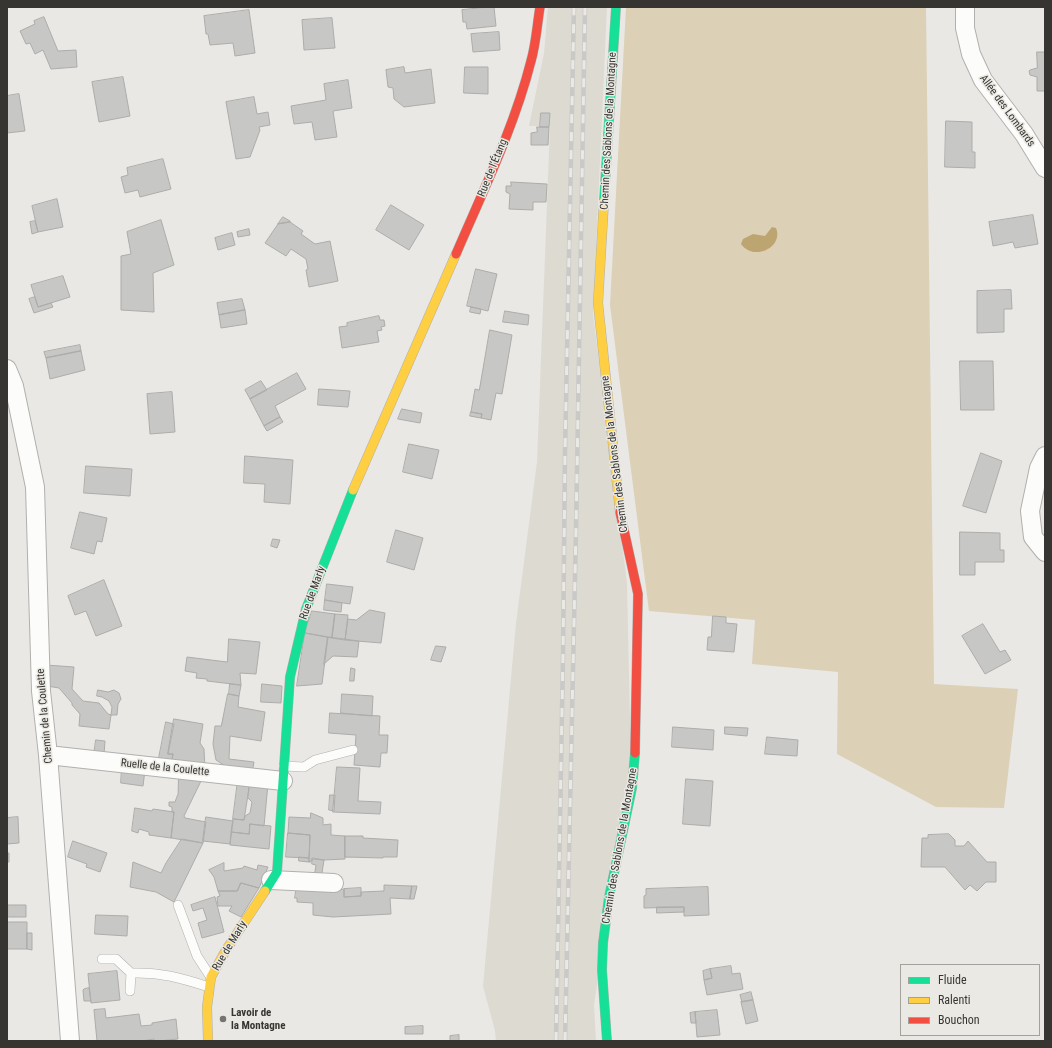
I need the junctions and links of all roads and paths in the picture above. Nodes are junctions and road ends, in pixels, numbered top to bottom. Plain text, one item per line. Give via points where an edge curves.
1 (540, 7) edge
2 (616, 7) edge
3 (965, 7) edge
4 (1045, 168) edge
5 (427, 323) joint
6 (7, 369) edge
7 (1045, 456) edge
8 (1045, 552) edge
9 (353, 750) dead end
10 (48, 755) junction
11 (283, 773) junction
12 (271, 880) junction
13 (334, 883) dead end
14 (178, 904) dead end
15 (102, 959) dead end
16 (131, 973) junction
17 (211, 977) junction
18 (209, 987) junction
19 (130, 990) dead end
20 (70, 1041) edge
21 (208, 1041) edge
22 (607, 1041) edge

1 - 5 street, Rue de l'Étang via 532,59 522,91 499,155
2 - 22 street, Chemin des Sablons de la Montagne via 598,303 621,520 638,594 632,788 603,943 602,970
3 - 4 street, Allée des Lombards via 965,28 971,54 983,80 1024,134
5 - 11 street, Rue de Marly via 354,488 306,609 290,676
6 - 10 street, Chemin de la Coulette via 16,392 35,487 41,691
7 - 8 street via 1039,468 1030,511 1033,537
9 - 11 lane via 315,760 304,767
10 - 11 street, Ruelle de la Coulette
10 - 20 street, Chemin de la Coulette
11 - 12 street, Rue de Marly via 277,872
12 - 13 street
12 - 17 street, Rue de Marly
14 - 17 lane via 197,956
15 - 16 lane via 116,959
16 - 18 lane via 179,977
16 - 19 lane
17 - 18 street, Rue de Marly
18 - 21 street, Rue de Marly via 206,1008

